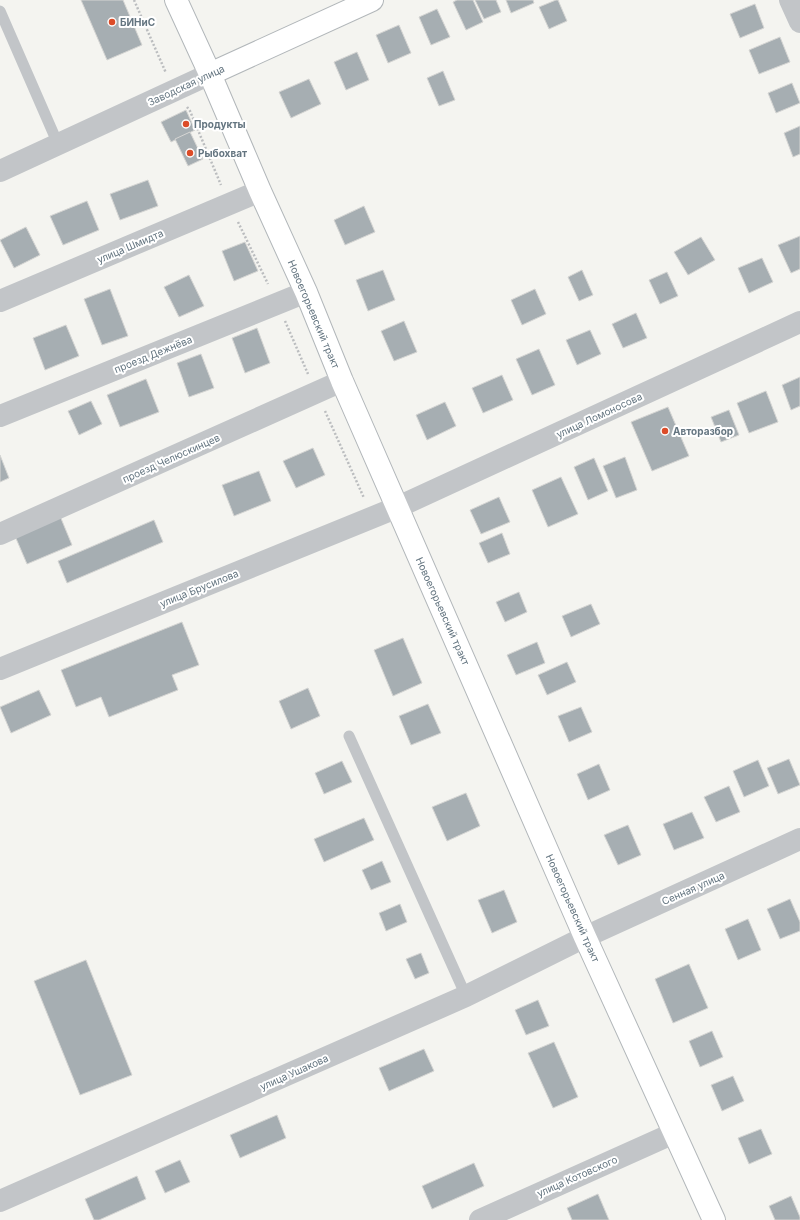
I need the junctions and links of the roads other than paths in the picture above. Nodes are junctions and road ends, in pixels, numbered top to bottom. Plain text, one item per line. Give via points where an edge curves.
1 (176, 0) edge
2 (372, 0) edge
3 (790, 0) edge
4 (0, 11) edge
5 (800, 22) edge
6 (210, 74) junction
7 (58, 144) junction
8 (0, 171) edge
9 (260, 191) junction
10 (306, 292) junction
11 (0, 301) edge
12 (800, 322) edge
13 (342, 381) junction
14 (0, 416) edge
15 (398, 507) junction
16 (0, 534) edge
17 (0, 669) edge
18 (348, 736) dead end
19 (800, 839) edge
20 (585, 937) junction
21 (466, 996) junction
22 (674, 1132) junction
23 (0, 1201) edge
24 (480, 1220) edge
25 (714, 1220) edge

1 - 6 main road, Новоегорьевский тракт
2 - 6 main road, Заводская улица
3 - 5 street
4 - 7 lane
6 - 7 street, Заводская улица
6 - 9 main road, Новоегорьевский тракт
7 - 8 street, Заводская улица
9 - 10 main road, Новоегорьевский тракт
9 - 11 street, улица Шмидта
10 - 13 main road, Новоегорьевский тракт
10 - 14 street, проезд Дежнёва
12 - 15 street, улица Ломоносова
13 - 15 main road, Новоегорьевский тракт
13 - 16 street, проезд Челюскинцев
15 - 17 street, улица Брусилова
15 - 20 main road, Новоегорьевский тракт
18 - 21 lane
19 - 20 street, Сенная улица
20 - 21 street, улица Ушакова
20 - 22 main road, Новоегорьевский тракт
21 - 23 street, улица Ушакова
22 - 24 street, улица Котовского
22 - 25 main road, Новоегорьевский тракт

